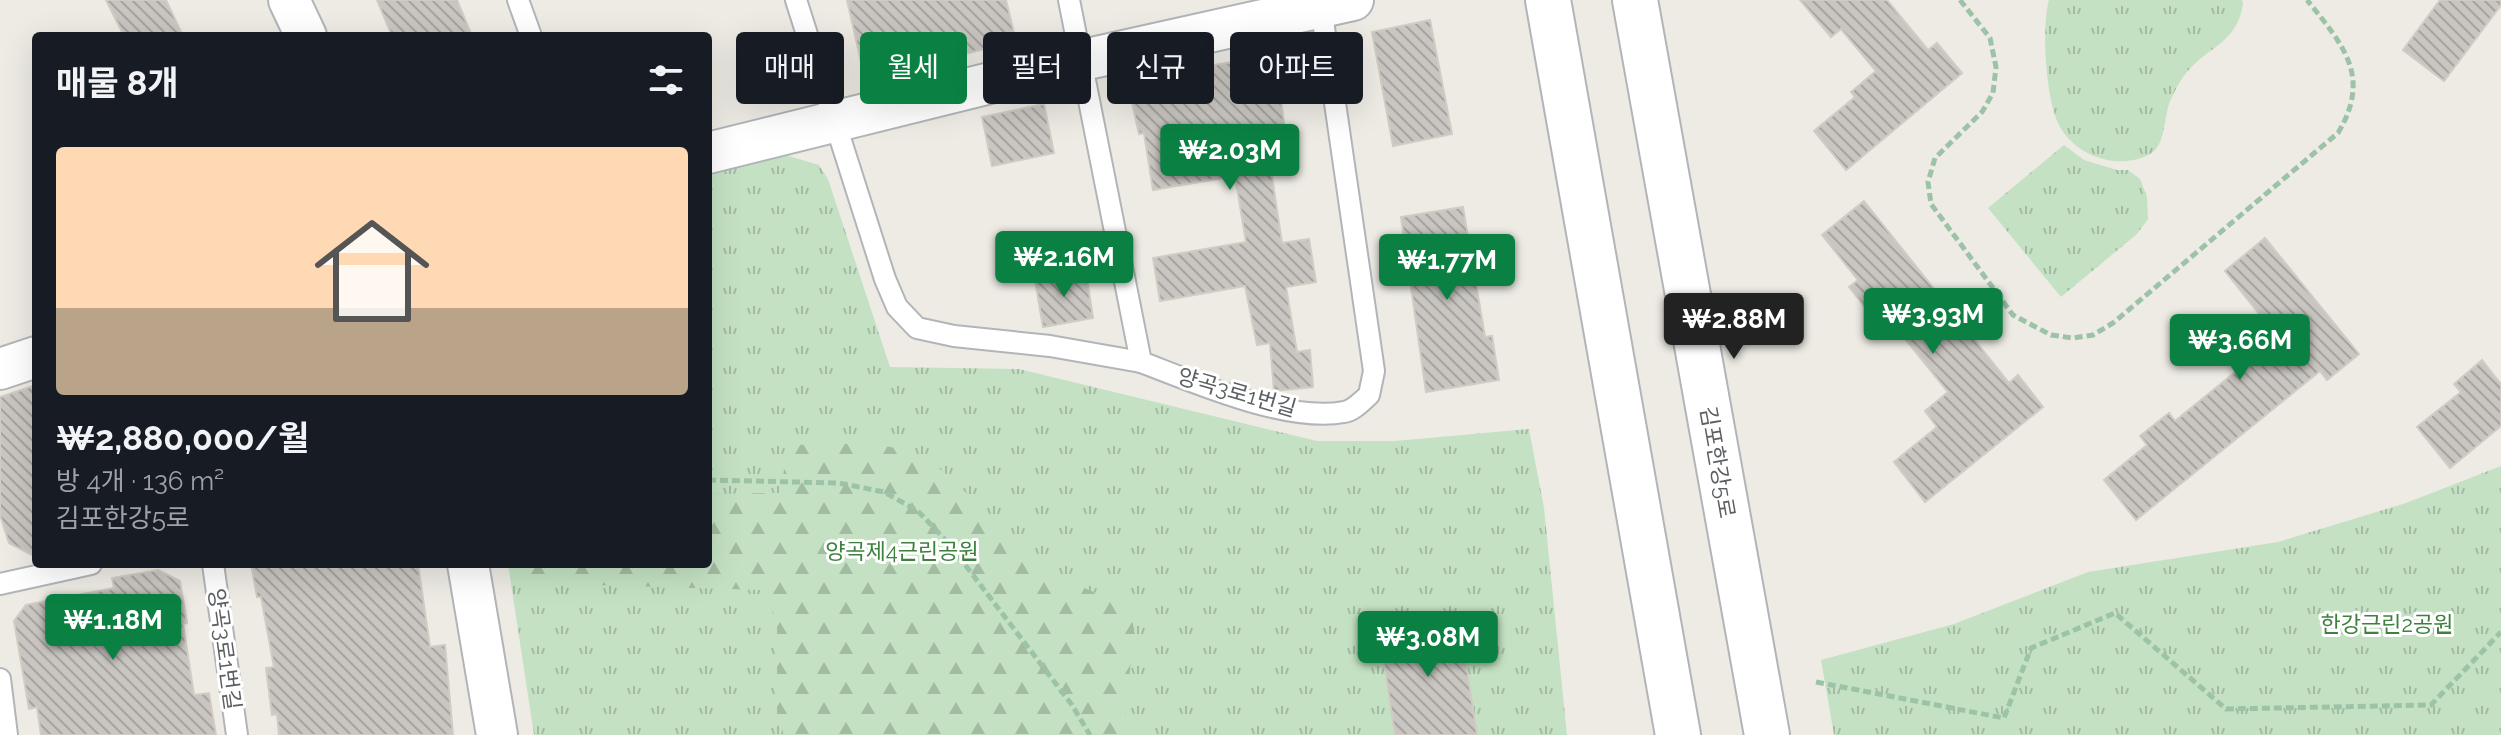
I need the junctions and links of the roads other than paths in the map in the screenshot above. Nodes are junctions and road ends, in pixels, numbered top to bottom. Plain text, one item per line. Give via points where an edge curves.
1 (289, 0) edge
2 (518, 0) edge
3 (796, 0) edge
4 (1069, 0) edge
5 (1548, 0) edge
6 (1635, 0) edge
7 (1331, 2) edge
8 (304, 32) edge
9 (530, 32) edge
10 (1076, 32) edge
11 (1091, 58) edge
12 (983, 85) edge
13 (1091, 102) edge
14 (837, 121) junction
15 (712, 152) edge
16 (32, 358) edge
17 (1141, 362) junction
18 (0, 369) edge
19 (73, 568) edge
20 (214, 568) edge
21 (469, 568) edge
22 (0, 584) edge
23 (0, 679) edge
24 (7, 735) edge
25 (237, 735) edge
26 (497, 735) edge
27 (1678, 735) edge
28 (1767, 735) edge

1 - 8 street
2 - 9 lane
3 - 14 lane, 양곡3로1번길
4 - 10 lane
5 - 27 street
6 - 28 street, 김포한강5로
7 - 11 street, 양곡3로1번길
7 - 17 lane, 양곡3로1번길 via 1374,371 1369,395 1347,412 1317,414 1212,389
12 - 14 street, 양곡3로1번길
13 - 17 lane
14 - 15 street, 양곡3로1번길
14 - 17 lane, 양곡3로1번길 via 885,279 897,307 917,328
16 - 18 street
19 - 22 lane
20 - 25 lane, 양곡3로1번길
21 - 26 street
23 - 24 lane

